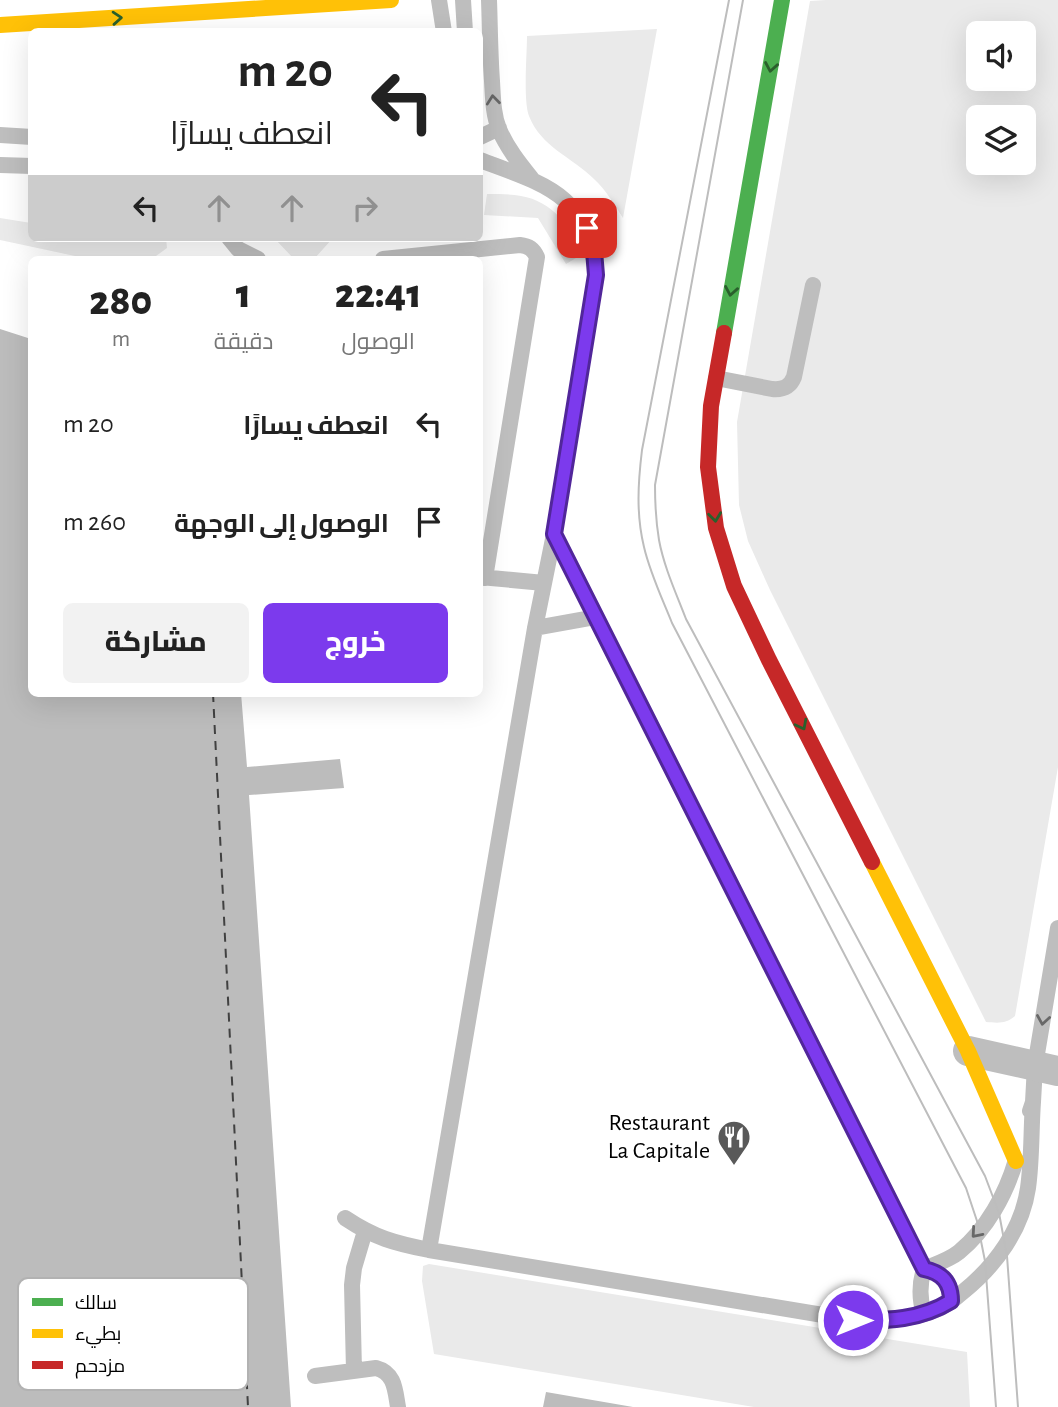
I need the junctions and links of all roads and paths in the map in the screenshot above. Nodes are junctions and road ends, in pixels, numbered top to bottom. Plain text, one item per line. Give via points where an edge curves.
1 (391, 0) edge
2 (439, 0) edge
3 (463, 0) edge
4 (489, 0) edge
5 (782, 0) edge
6 (0, 25) edge
7 (443, 28) edge
8 (465, 28) edge
9 (499, 128) junction
10 (0, 135) edge
11 (483, 136) edge
12 (28, 137) edge
13 (483, 161) edge
14 (0, 165) edge
15 (28, 166) edge
16 (534, 181) junction
17 (232, 242) edge
18 (252, 256) edge
19 (412, 256) edge
20 (813, 285) dead end
21 (716, 378) junction
22 (554, 534) junction
23 (483, 571) edge
24 (483, 577) edge
25 (544, 583) junction
26 (596, 617) junction
27 (535, 628) junction
28 (1058, 928) edge
29 (968, 1051) junction
30 (1047, 1069) edge
31 (1033, 1102) junction
32 (1016, 1161) junction
33 (345, 1217) dead end
34 (365, 1231) junction
35 (429, 1250) junction
36 (924, 1269) junction
37 (951, 1301) junction
38 (924, 1314) junction
39 (354, 1371) junction
40 (315, 1376) dead end
41 (398, 1407) edge

6 -> 1 street
2 - 7 lane
3 - 8 lane
9 -> 4 lane via 493,107
5 -> 21 street
9 - 11 lane
9 - 16 lane
10 - 12 lane
13 - 16 lane
14 - 15 lane
16 - 22 lane via 555,192 587,228 596,275
17 - 18 lane
19 - 23 lane via 520,245 534,250 537,257
20 - 21 lane via 794,377 787,387 772,389
21 -> 29 street via 708,467 716,528 733,586
22 - 25 lane
22 - 26 lane
24 - 25 lane
25 - 27 lane
26 - 27 lane
26 - 36 lane
27 - 35 lane
28 -> 30 lane
29 - 30 street
29 - 32 street
30 - 31 lane
31 - 32 lane
31 - 37 lane via 1023,1210 1003,1250
32 -> 36 lane via 1002,1195 974,1236 958,1253
33 - 34 lane
34 - 35 lane
34 - 39 lane via 352,1285
35 - 38 lane via 853,1320
36 - 37 lane via 942,1275
36 - 38 lane via 919,1296
37 - 38 lane
39 - 40 lane
39 - 41 lane via 384,1370 392,1380

